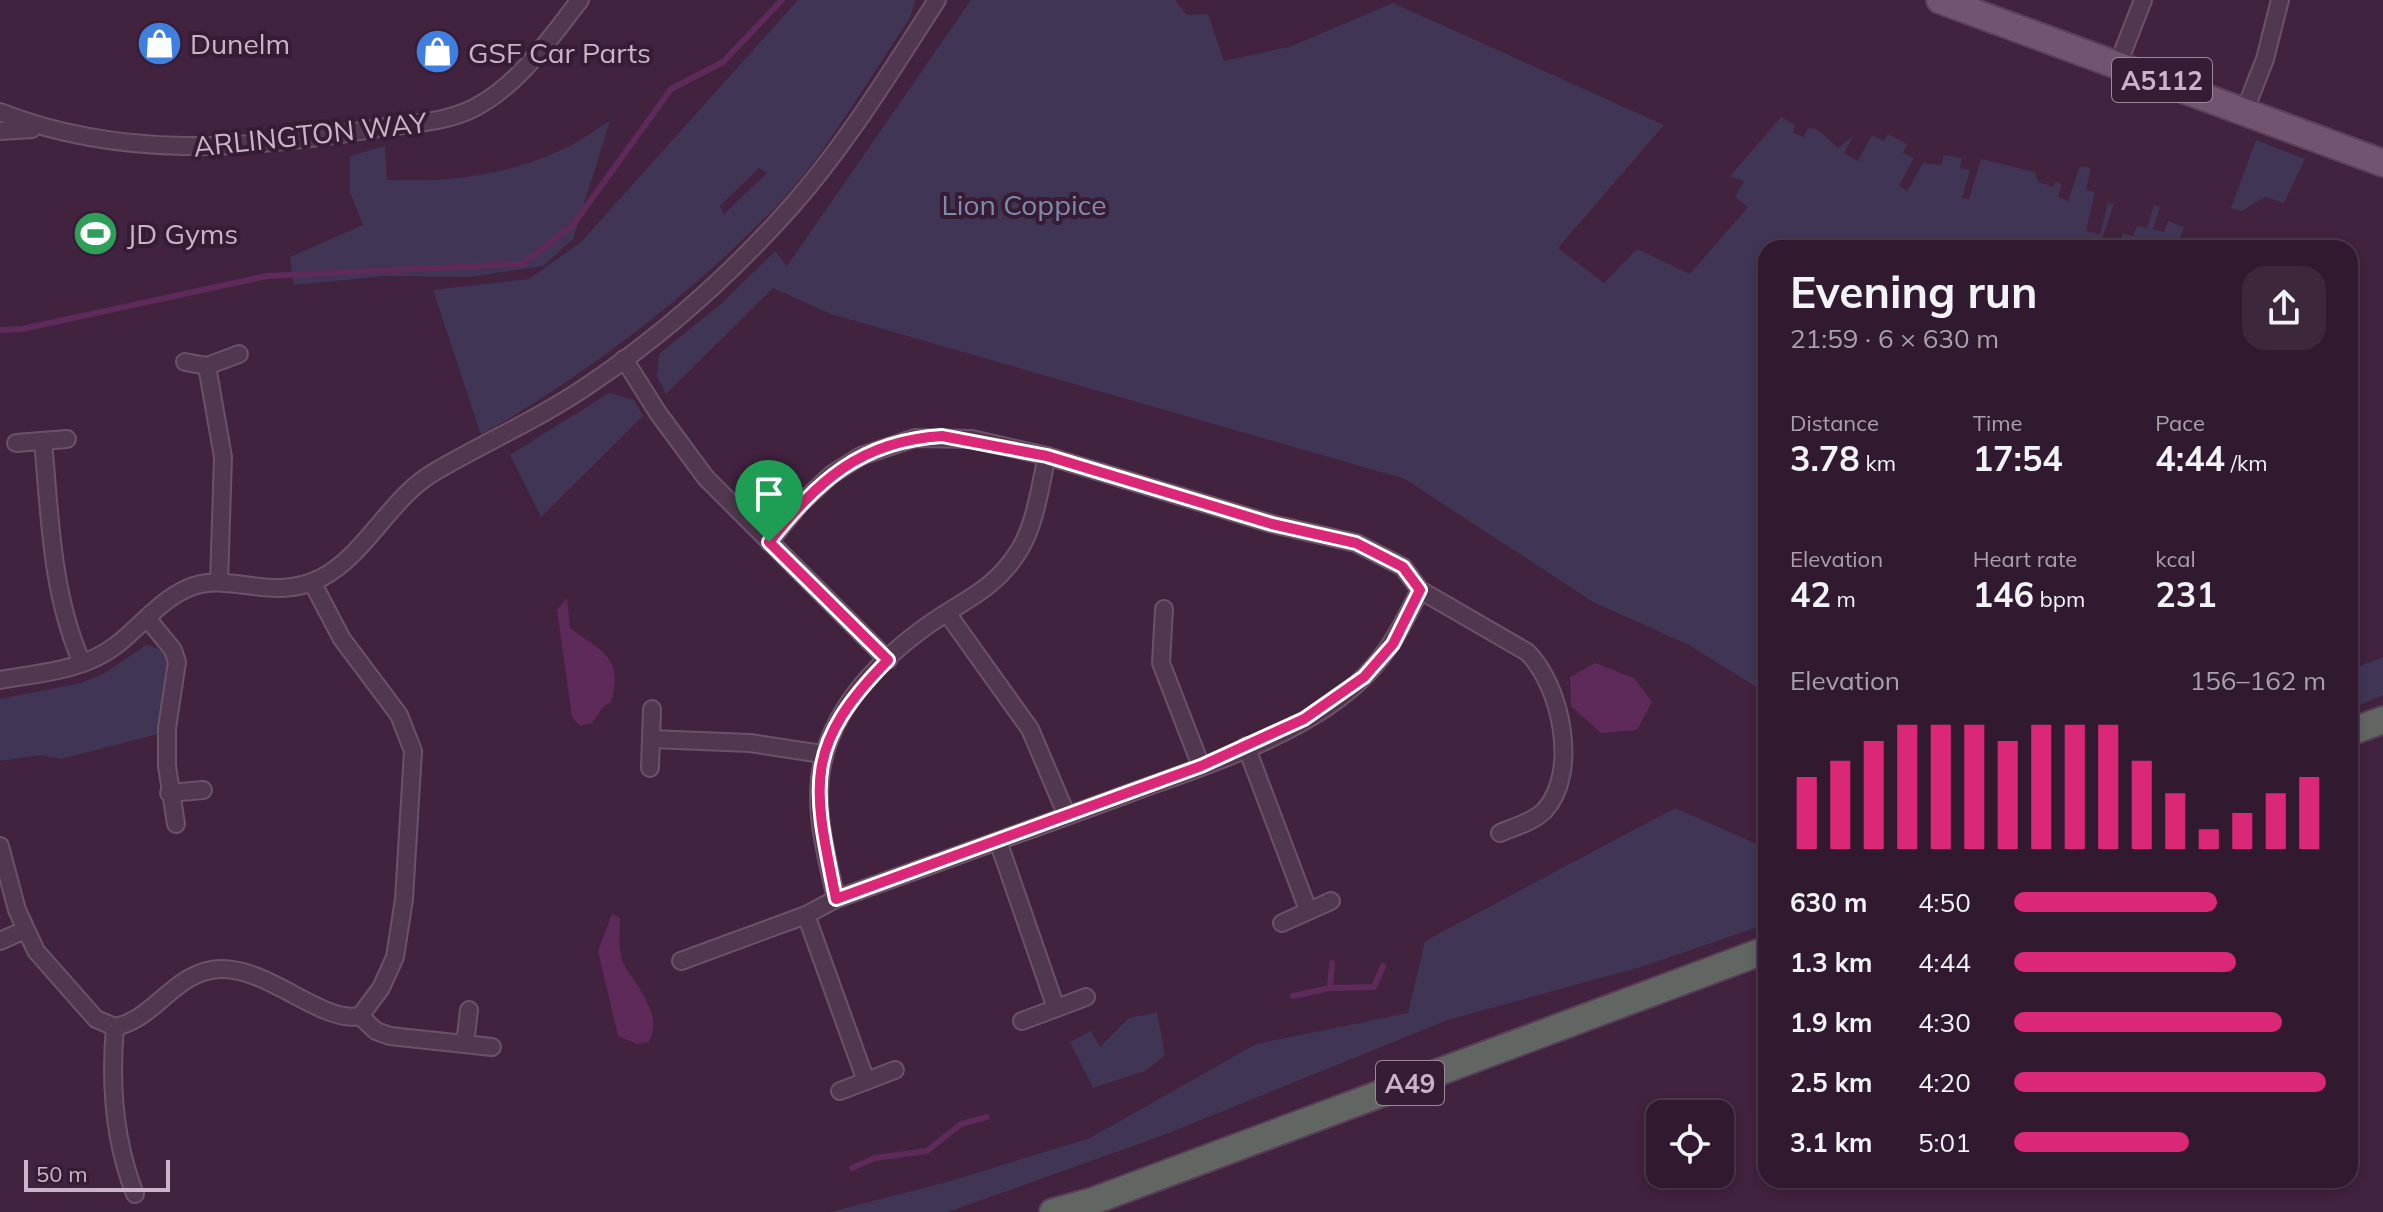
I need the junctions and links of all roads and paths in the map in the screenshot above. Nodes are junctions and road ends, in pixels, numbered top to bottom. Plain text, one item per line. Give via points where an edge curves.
1 (580, 0) edge
2 (937, 0) edge
3 (1940, 0) edge
4 (2143, 0) edge
5 (2280, 0) edge
6 (2118, 64) junction
7 (2245, 110) junction
8 (0, 112) edge
9 (41, 129) junction
10 (0, 131) edge
11 (2383, 163) edge
12 (239, 354) dead end
13 (624, 359) junction
14 (185, 362) dead end
15 (207, 366) junction
16 (67, 439) dead end
17 (43, 441) junction
18 (16, 443) dead end
19 (1047, 456) junction
20 (769, 542) junction
21 (219, 582) junction
22 (312, 582) junction
23 (1420, 590) junction
24 (1164, 609) dead end
25 (947, 613) junction
26 (147, 618) junction
27 (888, 660) junction
28 (82, 663) junction
29 (0, 680) edge
30 (652, 709) dead end
31 (2383, 720) edge
32 (2358, 729) edge
33 (651, 739) junction
34 (1246, 746) junction
35 (822, 754) junction
36 (1201, 766) junction
37 (650, 768) dead end
38 (203, 790) dead end
39 (169, 793) junction
40 (1067, 816) junction
41 (176, 824) dead end
42 (1500, 833) dead end
43 (998, 841) junction
44 (0, 846) edge
45 (836, 899) junction
46 (1331, 901) dead end
47 (1308, 910) junction
48 (806, 915) junction
49 (1282, 923) dead end
50 (25, 930) junction
51 (0, 941) edge
52 (1758, 953) edge
53 (681, 961) dead end
54 (1086, 997) dead end
55 (1056, 1008) junction
56 (469, 1010) dead end
57 (360, 1016) junction
58 (1022, 1021) dead end
59 (115, 1027) junction
60 (465, 1044) junction
61 (492, 1047) dead end
62 (895, 1070) dead end
63 (866, 1081) junction
64 (840, 1091) dead end
65 (135, 1194) dead end
66 (1053, 1212) edge

1 - 9 street, ARLINGTON WAY via 522,72 475,108 448,119 220,147 146,146
2 - 13 street via 791,208 695,303
3 - 6 main road, A5112
4 - 6 street
5 - 7 street
6 - 7 main road, A5112
7 - 11 main road, A5112
8 - 9 street, ARLINGTON WAY
9 - 10 street, ARLINGTON WAY
12 - 15 street
13 - 20 street via 683,450
13 - 22 street via 536,418 435,471 393,506 339,564
14 - 15 street
15 - 21 street via 223,457
16 - 17 street
17 - 18 street
17 - 28 street via 58,585
19 - 20 street via 942,436 888,445 831,475
19 - 23 street via 1258,521 1356,543 1403,567
19 - 25 street via 1022,547 986,590
20 - 27 street
21 - 22 street via 274,590
21 - 26 street via 187,588
22 - 57 street via 342,639 399,715 413,751 398,943 381,988
23 - 34 street via 1393,644 1364,677 1304,719
23 - 42 street via 1527,652 1548,682 1564,740 1557,790 1542,814
24 - 36 street via 1161,663
25 - 27 street
25 - 40 street via 1030,729
26 - 28 street via 114,647
26 - 39 street via 177,662 167,728
27 - 35 street via 835,721
28 - 29 street
30 - 33 street
31 - 32 highway
33 - 35 street via 750,743
33 - 37 street
34 - 36 street
34 - 47 street
35 - 45 street via 819,798
36 - 40 street
38 - 39 street
39 - 41 street
40 - 43 street
43 - 45 street
43 - 55 street
44 - 50 street
45 - 48 street
46 - 47 street
47 - 49 street
48 - 53 street
48 - 63 street
50 - 51 street
50 - 59 street via 50,969 96,1019
52 - 66 highway, A49
54 - 55 street
55 - 58 street
56 - 60 street
57 - 59 street via 344,1017 256,974 219,969 190,977 136,1019
57 - 60 street via 390,1036
59 - 65 street via 117,1119
60 - 61 street
62 - 63 street
63 - 64 street

